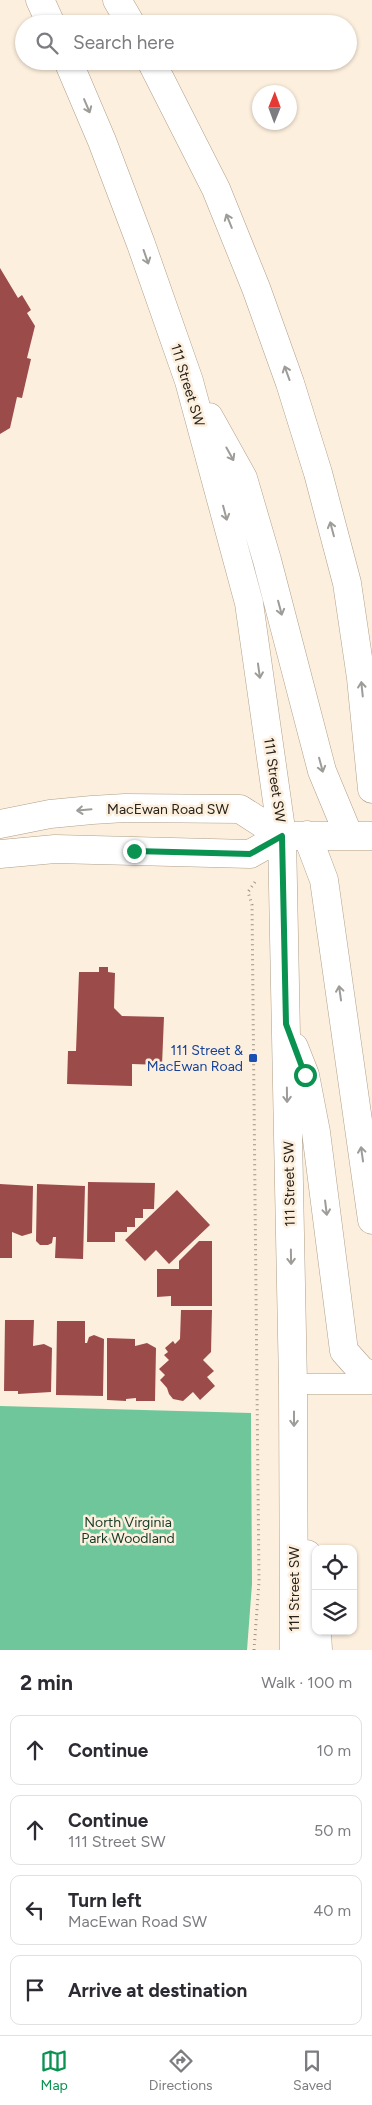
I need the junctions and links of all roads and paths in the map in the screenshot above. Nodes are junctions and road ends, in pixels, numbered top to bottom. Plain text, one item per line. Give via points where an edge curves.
1 (40, 0) edge
2 (117, 0) edge
3 (46, 15) edge
4 (126, 15) edge
5 (72, 70) edge
6 (156, 70) edge
7 (189, 381) junction
8 (372, 789) edge
9 (0, 824) edge
10 (294, 836) junction
11 (360, 836) edge
12 (0, 854) edge
13 (256, 882) dead end
14 (286, 1024) junction
15 (372, 1220) edge
16 (372, 1376) edge
17 (293, 1384) junction
18 (372, 1384) edge
19 (294, 1515) junction
20 (314, 1590) edge
21 (317, 1635) edge
22 (254, 1650) edge
23 (294, 1650) edge
24 (318, 1650) edge

1 - 3 main road
2 - 4 main road
5 -> 7 main road, 111 Street SW via 141,244
8 -> 6 main road via 347,583 315,464 290,383 238,243 216,189
7 -> 10 main road, 111 Street SW via 249,603
7 -> 11 main road via 243,478 322,772
10 -> 9 main road, MacEwan Road SW via 240,809 92,810
10 - 11 main road
10 - 12 main road via 250,854 55,849
10 - 14 main road, 111 Street SW
15 -> 10 main road via 324,880
13 - 22 path via 248,892 252,905 259,1582
14 -> 16 main road via 305,1075 316,1132 344,1351 352,1362
14 -> 17 main road, 111 Street SW
17 - 18 street
17 -> 19 main road, 111 Street SW
19 - 20 main road via 305,1544
19 - 23 main road, 111 Street SW
21 - 24 main road

